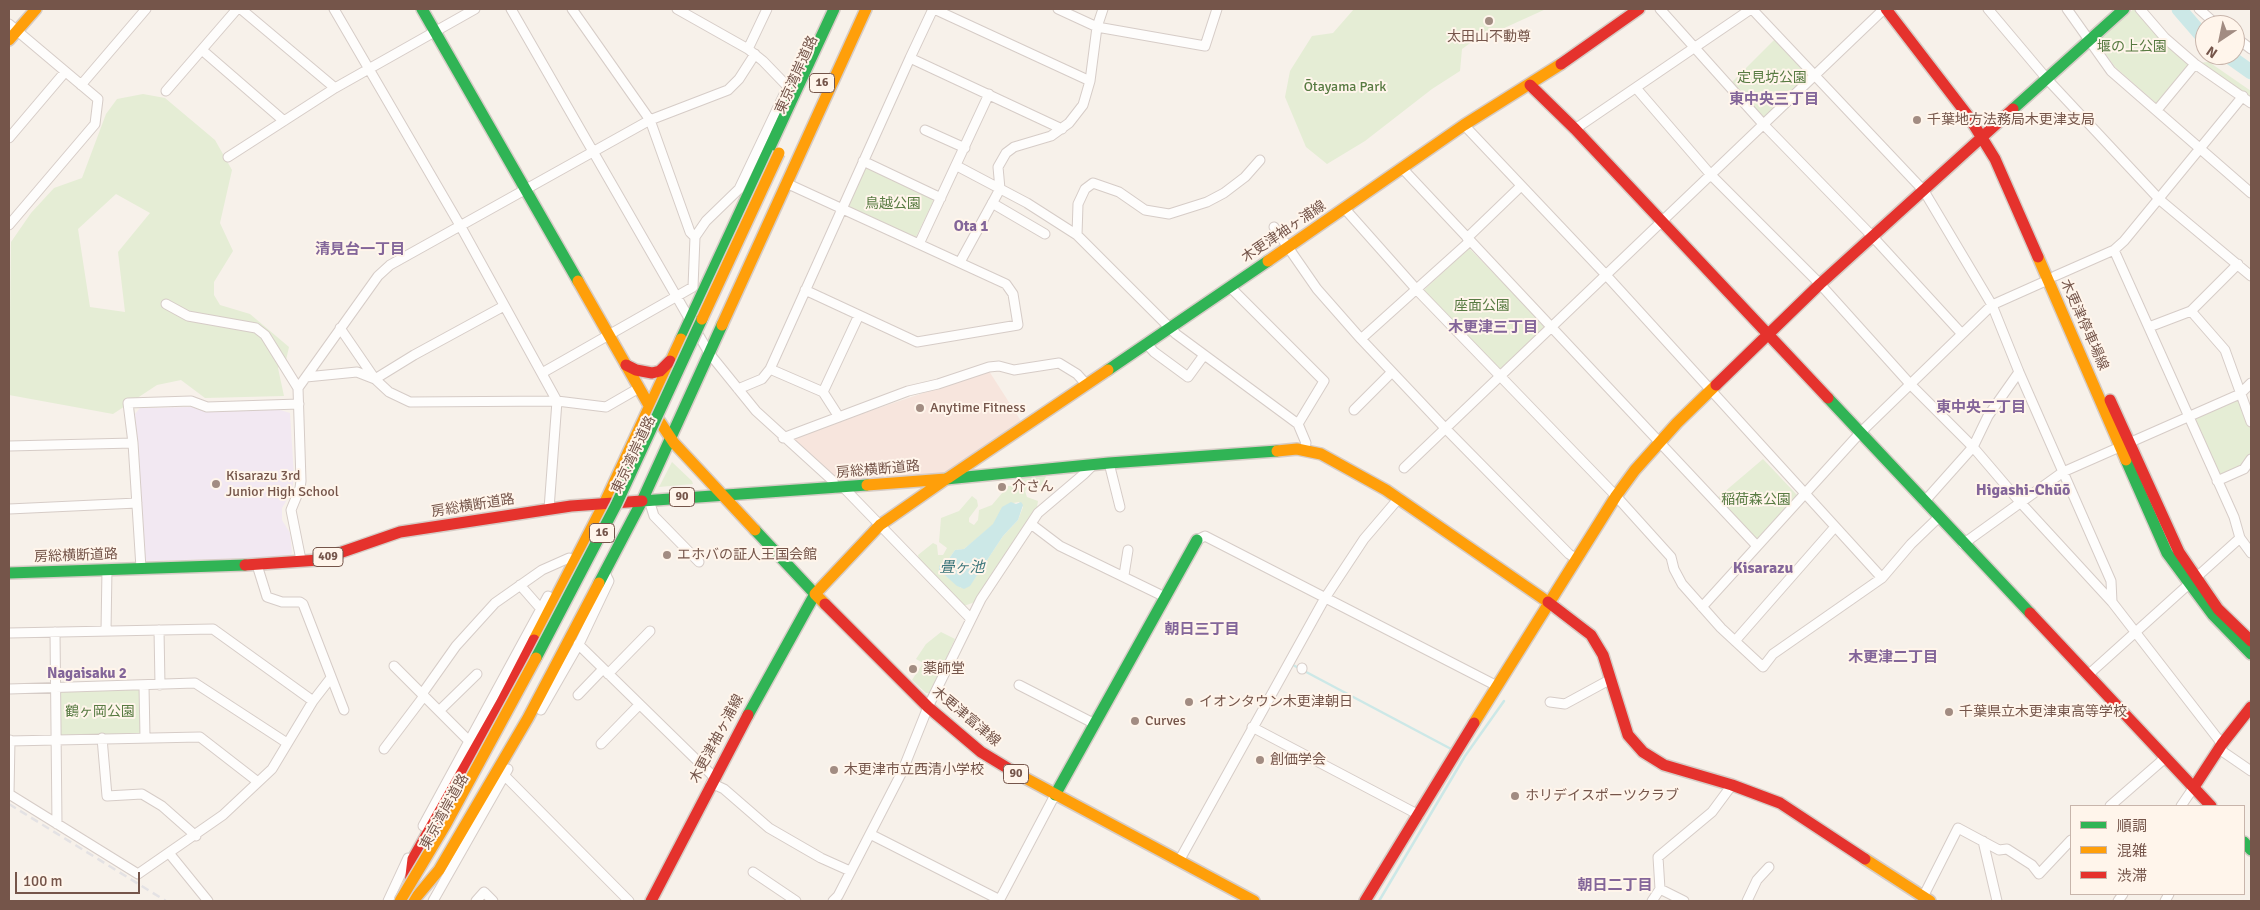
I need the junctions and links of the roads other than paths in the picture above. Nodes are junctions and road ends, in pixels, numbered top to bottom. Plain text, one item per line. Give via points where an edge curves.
1 (36, 9) edge
2 (146, 9) edge
3 (237, 9) edge
4 (241, 9) edge
5 (334, 9) edge
6 (422, 9) edge
7 (475, 9) edge
8 (511, 9) edge
9 (572, 9) edge
10 (677, 9) edge
11 (767, 9) edge
12 (834, 9) edge
13 (842, 9) edge
14 (857, 9) edge
15 (866, 9) edge
16 (934, 9) edge
17 (1058, 9) edge
18 (1103, 9) edge
19 (1217, 9) edge
20 (1639, 9) edge
21 (1660, 9) edge
22 (1752, 9) edge
23 (1885, 9) edge
24 (1897, 9) edge
25 (1988, 9) edge
26 (2067, 9) edge
27 (2124, 9) edge
28 (2140, 9) edge
29 (13, 27) edge
30 (1097, 27) junction
31 (435, 32) junction
32 (2089, 39) junction
33 (9, 40) edge
34 (1696, 47) junction
35 (202, 50) junction
36 (752, 52) junction
37 (910, 58) junction
38 (2195, 64) joint
39 (2196, 65) edge
40 (369, 70) junction
41 (65, 72) junction
42 (1815, 75) junction
43 (2046, 79) junction
44 (1090, 81) junction
45 (81, 85) junction
46 (1530, 85) junction
47 (335, 88) junction
48 (1636, 88) junction
49 (791, 90) junction
50 (166, 91) dead end
51 (989, 94) junction
52 (2243, 96) junction
53 (2251, 104) edge
54 (2157, 110) junction
55 (650, 120) junction
56 (284, 121) junction
57 (1764, 124) junction
58 (1464, 125) junction
59 (1062, 129) junction
60 (1575, 129) junction
61 (925, 130) dead end
62 (1984, 135) junction
63 (9, 138) edge
64 (965, 148) junction
65 (2202, 148) junction
66 (592, 152) junction
67 (783, 156) junction
68 (228, 157) dead end
69 (1260, 160) dead end
70 (863, 161) junction
71 (957, 166) junction
72 (1402, 168) junction
73 (1712, 175) junction
74 (786, 182) junction
75 (1521, 186) junction
76 (526, 189) junction
77 (1000, 189) junction
78 (1924, 191) junction
79 (2251, 193) edge
80 (941, 198) junction
81 (2160, 200) junction
82 (992, 203) junction
83 (842, 208) junction
84 (1344, 209) junction
85 (1662, 222) junction
86 (9, 225) edge
87 (460, 227) junction
88 (1274, 227) dead end
89 (1045, 234) dead end
90 (1077, 235) junction
91 (695, 237) junction
92 (1873, 238) junction
93 (1468, 239) junction
94 (919, 244) junction
95 (1288, 248) junction
96 (2114, 250) junction
97 (960, 262) junction
98 (2238, 264) junction
99 (1606, 275) junction
100 (2251, 276) edge
101 (2052, 278) junction
102 (1820, 284) junction
103 (1230, 287) junction
104 (805, 290) junction
105 (1417, 290) junction
106 (677, 297) junction
107 (166, 304) dead end
108 (1992, 305) junction
109 (504, 306) junction
110 (2191, 311) junction
111 (859, 315) junction
112 (690, 321) junction
113 (340, 328) junction
114 (1169, 328) junction
115 (1551, 328) junction
116 (2149, 328) junction
117 (1962, 334) junction
118 (1768, 335) junction
119 (609, 336) junction
120 (1361, 339) junction
121 (1146, 343) junction
122 (709, 353) junction
123 (1204, 355) junction
124 (672, 360) junction
125 (626, 365) junction
126 (770, 369) junction
127 (1392, 372) junction
128 (2019, 372) junction
129 (542, 373) junction
130 (1501, 376) junction
131 (306, 377) junction
132 (375, 379) junction
133 (2251, 383) edge
134 (1086, 384) junction
135 (1911, 385) junction
136 (298, 388) junction
137 (640, 388) junction
138 (738, 389) junction
139 (1710, 390) junction
140 (823, 392) junction
141 (2240, 394) junction
142 (557, 401) junction
143 (299, 404) junction
144 (650, 406) junction
145 (1354, 410) dead end
146 (2188, 416) junction
147 (839, 417) junction
148 (2251, 422) edge
149 (1298, 424) junction
150 (1445, 428) junction
151 (1860, 433) junction
152 (670, 436) junction
153 (783, 438) junction
154 (1660, 442) junction
155 (132, 443) junction
156 (2125, 444) junction
157 (9, 446) edge
158 (1973, 446) junction
159 (1304, 449) junction
160 (2251, 459) edge
161 (1110, 463) junction
162 (1093, 465) junction
163 (1404, 468) dead end
164 (2063, 472) junction
165 (946, 479) junction
166 (2217, 480) junction
167 (839, 488) junction
168 (722, 494) junction
169 (1804, 494) junction
170 (1616, 496) junction
171 (1399, 498) junction
172 (646, 500) junction
173 (606, 502) junction
174 (1924, 502) junction
175 (2020, 502) junction
176 (137, 503) junction
177 (1120, 507) dead end
178 (9, 509) edge
179 (549, 509) junction
180 (1938, 518) junction
181 (1031, 524) junction
182 (880, 525) junction
183 (1834, 528) junction
184 (2240, 538) junction
185 (1196, 540) joint
186 (1963, 544) junction
187 (1757, 546) junction
188 (1128, 550) dead end
189 (2251, 553) edge
190 (573, 557) junction
191 (1577, 559) junction
192 (301, 560) junction
193 (699, 562) dead end
194 (257, 565) junction
195 (141, 568) junction
196 (107, 569) junction
197 (605, 572) junction
198 (9, 573) edge
199 (1124, 576) junction
200 (1882, 578) junction
201 (2192, 580) junction
202 (520, 585) junction
203 (815, 594) junction
204 (1165, 597) junction
205 (1325, 598) junction
206 (1549, 602) junction
207 (2112, 602) junction
208 (1702, 607) junction
209 (541, 609) junction
210 (970, 619) junction
211 (159, 630) junction
212 (2135, 630) junction
213 (106, 631) junction
214 (650, 631) dead end
215 (55, 632) junction
216 (9, 633) edge
217 (2251, 640) edge
218 (1735, 641) junction
219 (578, 644) junction
220 (2251, 654) edge
221 (394, 666) dead end
222 (606, 672) junction
223 (477, 674) dead end
224 (2088, 675) junction
225 (330, 678) junction
226 (1610, 679) junction
227 (160, 685) junction
228 (1019, 685) dead end
229 (144, 686) junction
230 (1497, 686) junction
231 (55, 688) junction
232 (9, 689) edge
233 (423, 695) junction
234 (578, 695) dead end
235 (313, 701) junction
236 (1550, 702) dead end
237 (638, 705) junction
238 (928, 707) junction
239 (344, 710) dead end
240 (440, 711) junction
241 (2249, 714) edge
242 (1095, 724) junction
243 (1252, 728) junction
244 (145, 737) junction
245 (102, 738) junction
246 (56, 739) junction
247 (10, 740) edge
248 (470, 741) junction
249 (287, 743) junction
250 (601, 744) dead end
251 (2221, 746) junction
252 (384, 749) dead end
253 (2165, 758) junction
254 (2251, 771) edge
255 (504, 775) junction
256 (712, 780) junction
257 (258, 782) junction
258 (1732, 785) junction
259 (2194, 787) junction
260 (9, 794) edge
261 (1055, 795) junction
262 (2206, 804) edge
263 (2111, 805) edge
264 (2182, 805) edge
265 (1419, 815) junction
266 (57, 824) junction
267 (870, 834) junction
268 (196, 836) junction
269 (1983, 841) junction
270 (2070, 841) edge
271 (169, 852) junction
272 (1179, 861) junction
273 (1769, 867) dead end
274 (850, 871) junction
275 (753, 872) dead end
276 (410, 884) junction
277 (1660, 888) junction
278 (1926, 899) edge
279 (208, 901) edge
280 (388, 901) edge
281 (400, 901) edge
282 (413, 901) edge
283 (433, 901) edge
284 (476, 901) edge
285 (493, 901) edge
286 (629, 901) edge
287 (651, 901) edge
288 (796, 901) edge
289 (833, 901) edge
290 (1000, 901) edge
291 (1254, 901) edge
292 (1365, 901) edge
293 (1652, 901) edge
294 (1684, 901) edge
295 (1747, 901) edge
296 (1997, 901) edge

1 - 29 main road
2 - 45 street
3 - 35 street
4 - 47 street
5 - 40 street
6 - 31 main road, 木更津富津線
7 - 31 street
8 - 66 street
9 - 55 street
10 - 36 street
11 - 36 street
12 - 49 main road, 16
13 - 67 main road, 東京湾岸道路 / 16
14 - 67 main road, 東京湾岸道路 / 16
15 - 74 main road, 16
16 - 37 street
16 - 44 street
17 - 30 street
18 - 30 street
19 - 30 street via 1204,46
20 - 46 main road, 木更津袖ヶ浦線
21 - 34 street
22 - 34 street
22 - 42 street
23 - 42 street
23 - 62 main road, 木更津停車場線
24 - 62 main road, 木更津停車場線 via 1974,110
25 - 43 street
26 - 32 street
27 - 32 main road
28 - 38 street via 2165,38
29 - 33 main road
29 - 41 street
30 - 44 street
31 - 40 street
31 - 76 main road, 木更津富津線
32 - 43 main road
32 - 54 street via 2112,71
34 - 48 street
34 - 57 street
35 - 50 street
35 - 56 street
36 - 49 street
36 - 55 street via 739,79 728,90
37 - 51 street
37 - 70 street
38 - 54 street
39 - 52 street
40 - 47 street
40 - 87 street
41 - 45 street
41 - 63 street
42 - 57 street
42 - 78 street
43 - 62 main road
43 - 81 street
44 - 59 street via 1083,105
45 - 86 street via 98,99 95,124
46 - 58 main road, 木更津袖ヶ浦線
46 - 60 main road
47 - 56 street
48 - 60 street
48 - 73 street
49 - 91 street via 739,189 706,221
49 - 112 main road, 16
51 - 59 street
51 - 64 street
52 - 53 street
52 - 65 street
54 - 65 street
55 - 66 street
55 - 91 street via 690,232
56 - 68 street
57 - 73 street
57 - 92 street
58 - 72 main road, 木更津袖ヶ浦線
58 - 75 street
59 - 77 street via 1051,136 1014,146 998,167
60 - 85 main road
61 - 64 street
62 - 78 main road
62 - 101 main road, 木更津停車場線 via 2002,156
64 - 71 street
65 - 79 street
65 - 81 street
66 - 76 street
66 - 106 street
67 - 276 main road, 東京湾岸道路 / 16, bridge via 570,596
67 - 282 main road, 東京湾岸道路 / 16 via 627,508 576,608
69 - 90 street via 1224,193 1208,202 1169,214 1145,210 1119,192 1093,183 1085,189 1078,204
70 - 80 street
70 - 83 street
71 - 77 street
71 - 80 street
72 - 84 main road, 木更津袖ヶ浦線
72 - 93 street
73 - 85 street
73 - 102 street
74 - 83 street
74 - 122 main road, 16
75 - 93 street
75 - 99 street
76 - 87 street
76 - 119 main road, 木更津富津線
77 - 82 street
77 - 90 street
78 - 92 main road
78 - 108 street
80 - 94 street
81 - 96 street
81 - 98 street
82 - 89 street
82 - 97 street
83 - 94 street
83 - 104 street
84 - 95 main road, 木更津袖ヶ浦線
84 - 105 street
85 - 99 street
85 - 118 main road
87 - 109 street
87 - 113 street via 390,265 378,276
88 - 95 street
90 - 114 street
91 - 106 street via 693,287
92 - 102 main road
92 - 117 street
93 - 105 street
93 - 115 street
94 - 97 street
95 - 103 main road, 木更津袖ヶ浦線
95 - 120 street via 1316,289
96 - 101 street
96 - 116 street
97 - 111 street via 1006,284 1013,294 1018,325 917,342
98 - 100 street
98 - 110 street
99 - 115 street
99 - 139 street
101 - 108 street
101 - 156 main road, 木更津停車場線
102 - 118 main road
102 - 135 street
103 - 114 main road, 木更津袖ヶ浦線
103 - 149 street via 1324,381
104 - 111 street
104 - 126 street
105 - 120 street
105 - 130 street
106 - 112 street
106 - 119 street
107 - 136 street via 188,316 256,328 265,335
108 - 117 street
108 - 128 street
109 - 129 street
109 - 132 street
110 - 116 street
110 - 141 street via 2225,350
111 - 140 street
112 - 122 street
112 - 124 main road, 16
113 - 131 street
113 - 132 street
114 - 121 main road, 木更津袖ヶ浦線
114 - 123 street
115 - 130 street
115 - 154 street
116 - 146 street
117 - 135 street
118 - 139 main road
118 - 151 main road
119 - 125 main road, 木更津富津線
119 - 129 street
120 - 127 street
121 - 123 street via 1188,377
121 - 134 main road, 木更津袖ヶ浦線
122 - 138 street
122 - 152 main road, 16
123 - 149 street
124 - 125 main road via 652,373
124 - 144 main road, 16
125 - 137 main road, 木更津富津線
126 - 138 street via 762,379
126 - 140 street
127 - 145 street
127 - 150 street
128 - 158 street via 1988,416
128 - 164 street
129 - 142 street
130 - 150 street
130 - 170 street
131 - 132 street via 357,372
131 - 136 street
132 - 142 street via 389,392 410,402
133 - 141 street
134 - 147 street via 1059,363 1014,370 989,367 908,391
134 - 165 main road, 木更津袖ヶ浦線
135 - 151 street
135 - 158 street
136 - 143 street
137 - 142 street via 606,407
137 - 144 main road, 木更津富津線
138 - 153 street
139 - 154 main road
139 - 169 street
140 - 147 street
141 - 146 street
141 - 148 street
142 - 179 street
143 - 155 street via 208,407 191,401 128,403
143 - 192 street via 300,488 291,510
144 - 152 main road, 木更津富津線
144 - 173 main road, 16
146 - 156 street
146 - 166 street
147 - 153 street
149 - 159 street via 1306,443
150 - 163 street
150 - 191 street
151 - 169 street
151 - 174 main road
152 - 168 main road, 木更津富津線 via 679,450
152 - 172 main road, 16
153 - 167 street
154 - 170 main road
154 - 187 street
155 - 157 street
155 - 176 street
156 - 164 street
156 - 201 main road, 木更津停車場線
158 - 174 street
158 - 175 street
159 - 161 main road, 房総横断道路
159 - 171 main road via 1331,459
160 - 166 street via 2244,469
161 - 162 main road, 房総横断道路
161 - 177 street
162 - 165 main road, 房総横断道路
162 - 181 street via 1038,513
164 - 175 street
164 - 207 street via 2111,581
165 - 167 main road, 房総横断道路 / 90
165 - 182 main road, 木更津袖ヶ浦線
166 - 184 street
167 - 168 main road, 房総横断道路 / 90
167 - 182 street
168 - 172 main road, 房総横断道路 / 90
168 - 203 main road, 木更津富津線
169 - 183 street
169 - 187 street
170 - 191 main road
170 - 208 street via 1671,557 1682,584
171 - 205 street via 1364,538
171 - 206 main road
172 - 173 main road, 房総横断道路 / 409
172 - 193 street via 654,516
172 - 197 main road, 16
173 - 179 main road, 房総横断道路 / 409
173 - 190 main road, 16
174 - 180 main road
175 - 186 street
175 - 207 street
176 - 178 street
176 - 195 street
179 - 192 main road, 房総横断道路 / 409 via 400,532 318,560
180 - 186 main road
180 - 200 street
181 - 199 street via 1060,546
181 - 210 street
182 - 203 main road, 木更津袖ヶ浦線
182 - 210 street
183 - 200 street
183 - 218 street
184 - 189 street
184 - 201 street
185 - 204 main road
185 - 205 street via 1204,536
186 - 224 main road
187 - 208 street
188 - 199 street
190 - 202 street via 542,570
190 - 209 street
190 - 276 main road, 16 via 502,702 413,859
191 - 206 main road
192 - 194 main road, 房総横断道路 / 409
194 - 195 main road, 房総横断道路 / 409
194 - 225 street via 268,597 303,604
195 - 196 main road, 房総横断道路 / 409
196 - 198 main road, 房総横断道路 / 409
196 - 213 street
197 - 219 street via 609,582
197 - 282 main road, 16 via 528,718 464,829 439,870
199 - 204 street
200 - 218 street via 1773,654 1763,667
201 - 212 street
201 - 217 main road, 木更津停車場線
201 - 220 main road, 木更津停車場線 via 2213,616
202 - 209 street
202 - 233 street via 495,603 467,633
203 - 238 main road, 木更津富津線 / 90
203 - 256 main road, 木更津袖ヶ浦線
204 - 242 main road
205 - 230 street
205 - 243 street
206 - 226 main road via 1591,636 1603,654
206 - 230 main road
207 - 212 street
208 - 218 street
209 - 248 street
210 - 238 street
211 - 213 street
211 - 227 street
211 - 235 street via 212,629
212 - 224 street
212 - 251 street
213 - 215 street
214 - 222 street
215 - 216 street
215 - 231 street
219 - 222 street
219 - 255 street
221 - 233 street
222 - 234 street
222 - 237 street
223 - 240 street
224 - 253 main road
225 - 235 street
225 - 239 street
226 - 236 street via 1565,704
226 - 258 main road via 1622,720 1636,746 1664,765
227 - 229 street
227 - 249 street via 195,683
228 - 242 street
229 - 231 street
229 - 244 street
230 - 265 main road
231 - 232 street
231 - 246 street
233 - 240 street
233 - 252 street
235 - 249 street
237 - 250 street
237 - 256 street
238 - 261 main road, 木更津富津線 / 90 via 981,752
238 - 267 street via 902,772
240 - 248 street
241 - 251 main road
242 - 261 main road
243 - 265 street
243 - 272 street
244 - 245 street
244 - 257 street via 200,737
245 - 246 street
245 - 268 street via 107,796 142,794 162,806
246 - 247 street
246 - 266 street
247 - 260 street
248 - 280 street via 420,830
249 - 257 street via 272,769
251 - 254 street
251 - 259 main road
253 - 259 main road
253 - 263 street
255 - 283 street
255 - 286 street
256 - 274 street via 769,828
256 - 287 main road, 木更津袖ヶ浦線
257 - 268 street
258 - 277 street via 1712,812 1658,857
258 - 278 main road via 1793,810
259 - 262 main road
259 - 264 street
260 - 266 street
261 - 272 main road, 木更津富津線 / 90
261 - 290 street
265 - 292 main road
266 - 271 street via 138,874
267 - 274 street
267 - 290 street
268 - 271 street
269 - 270 street via 1999,850 2007,848 2040,874
269 - 278 street via 1958,828
269 - 296 street
271 - 279 street
272 - 291 main road, 木更津富津線 / 90
273 - 295 street via 1757,880
274 - 289 street
275 - 288 street
276 - 281 main road, 東京湾岸道路 / 16, bridge
277 - 293 street
277 - 294 street
284 - 285 street via 484,892

